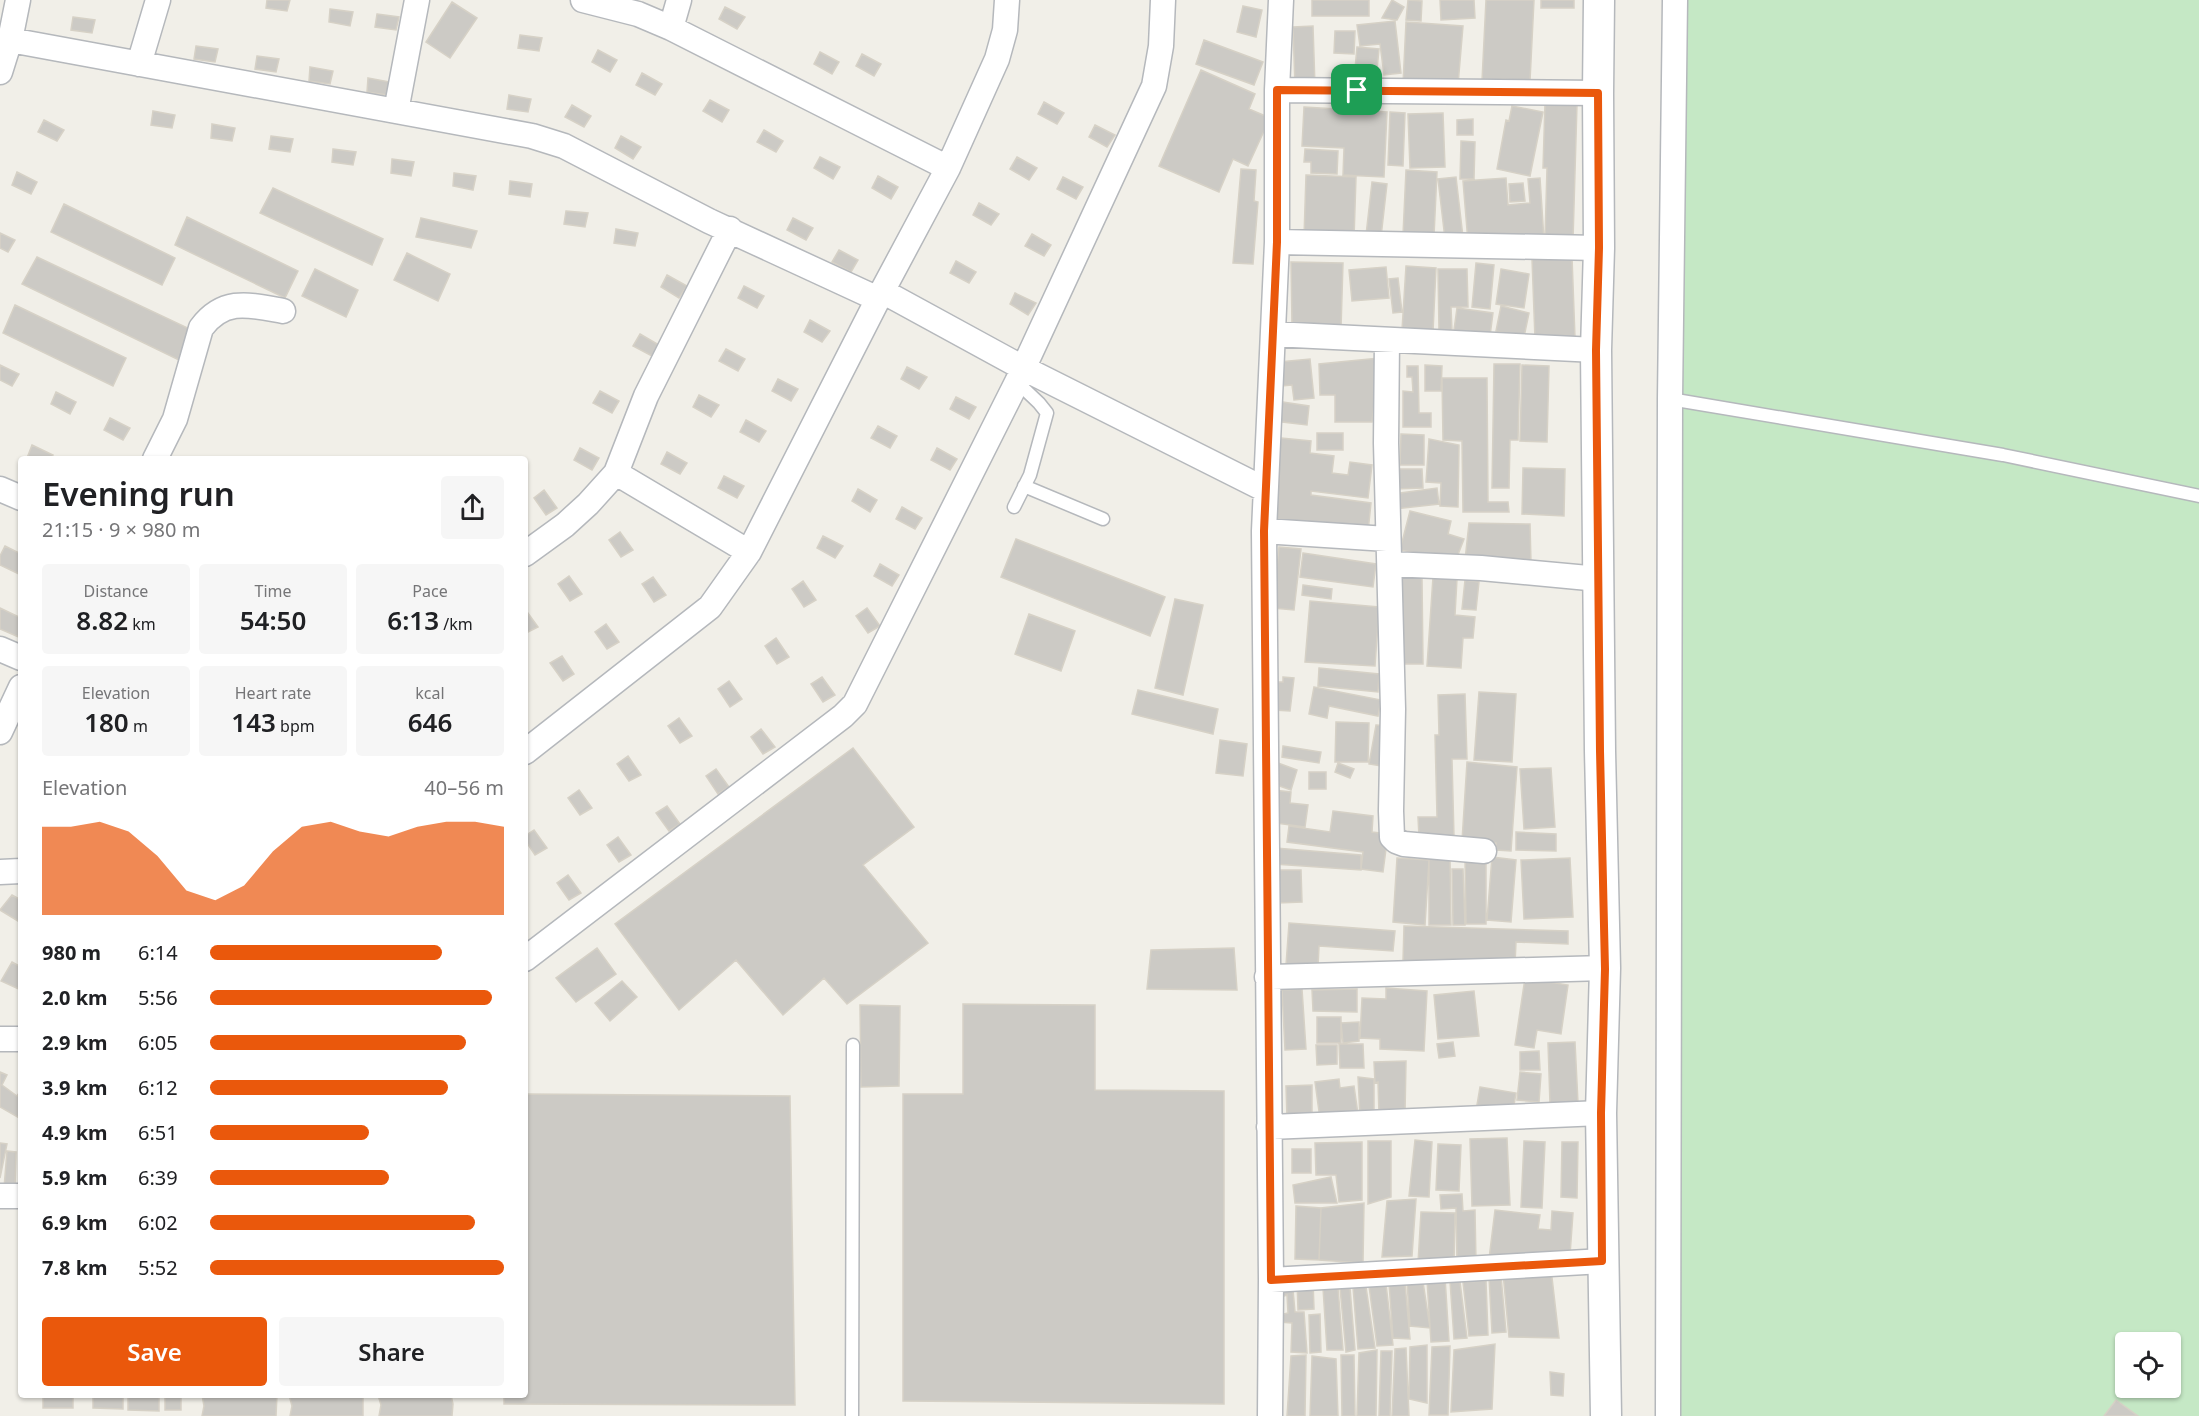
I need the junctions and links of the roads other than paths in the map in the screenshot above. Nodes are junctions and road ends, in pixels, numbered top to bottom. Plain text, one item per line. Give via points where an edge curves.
1 (18, 0) edge
2 (158, 0) edge
3 (417, 0) edge
4 (583, 0) edge
5 (679, 0) edge
6 (1007, 0) edge
7 (1162, 0) edge
8 (1281, 0) edge
9 (1599, 0) edge
10 (1675, 0) edge
11 (671, 28) junction
12 (10, 40) junction
13 (139, 64) junction
14 (0, 72) edge
15 (1277, 90) junction
16 (1598, 93) junction
17 (396, 111) junction
18 (948, 168) junction
19 (730, 229) junction
20 (1277, 242) junction
21 (1599, 248) junction
22 (880, 295) junction
23 (283, 311) dead end
24 (1273, 334) junction
25 (1387, 340) junction
26 (1596, 350) junction
27 (1020, 375) junction
28 (1670, 399) junction
29 (156, 456) edge
30 (616, 473) junction
31 (1024, 486) junction
32 (0, 489) edge
33 (1264, 489) junction
34 (2199, 496) edge
35 (18, 497) edge
36 (1014, 507) dead end
37 (1103, 519) dead end
38 (1264, 531) junction
39 (1388, 539) junction
40 (528, 552) edge
41 (749, 552) junction
42 (1390, 564) junction
43 (1599, 579) junction
44 (0, 649) edge
45 (18, 657) edge
46 (18, 693) edge
47 (0, 732) edge
48 (528, 750) edge
49 (1484, 851) dead end
50 (0, 872) edge
51 (18, 872) edge
52 (528, 957) edge
53 (1605, 969) junction
54 (1267, 977) junction
55 (0, 1039) edge
56 (18, 1039) edge
57 (853, 1045) dead end
58 (1601, 1113) junction
59 (1269, 1127) junction
60 (0, 1196) edge
61 (18, 1196) edge
62 (1602, 1261) junction
63 (1271, 1280) junction
64 (852, 1416) edge
65 (1270, 1416) edge
66 (1606, 1416) edge
67 (1668, 1416) edge

1 - 12 street
2 - 13 street
3 - 17 street
4 - 11 street via 638,14
5 - 11 street
6 - 18 street via 1005,30 997,59
7 - 27 street via 1161,46 1154,86
8 - 15 street
9 - 16 street
10 - 28 street
11 - 18 street
12 - 13 street
12 - 14 street
13 - 17 street
15 - 16 street
15 - 20 street
16 - 21 street
17 - 19 street via 532,136 564,146
18 - 22 street
19 - 22 street
19 - 30 street via 646,396
20 - 21 street
20 - 24 street
21 - 26 street
22 - 27 street
22 - 41 street
23 - 29 street via 229,306 209,317 201,328 175,419
24 - 25 street
24 - 33 street
25 - 26 street
25 - 39 street
26 - 43 street
27 - 31 lane via 1047,413
27 - 33 street
27 - 52 street via 855,704
28 - 34 lane via 2003,455
28 - 67 street
30 - 40 street via 565,525
30 - 41 street
31 - 36 lane
31 - 37 lane
32 - 35 street
33 - 38 street
38 - 39 street
38 - 54 street
39 - 42 street
41 - 48 street via 710,607
42 - 43 street
42 - 49 street via 1392,837 1404,844
43 - 53 street
44 - 45 street
46 - 47 street
50 - 51 street
53 - 54 street
53 - 58 street
54 - 59 street
55 - 56 street
57 - 64 lane
58 - 59 street
58 - 62 street
59 - 63 street
60 - 61 street
62 - 63 street
62 - 66 street
63 - 65 street

